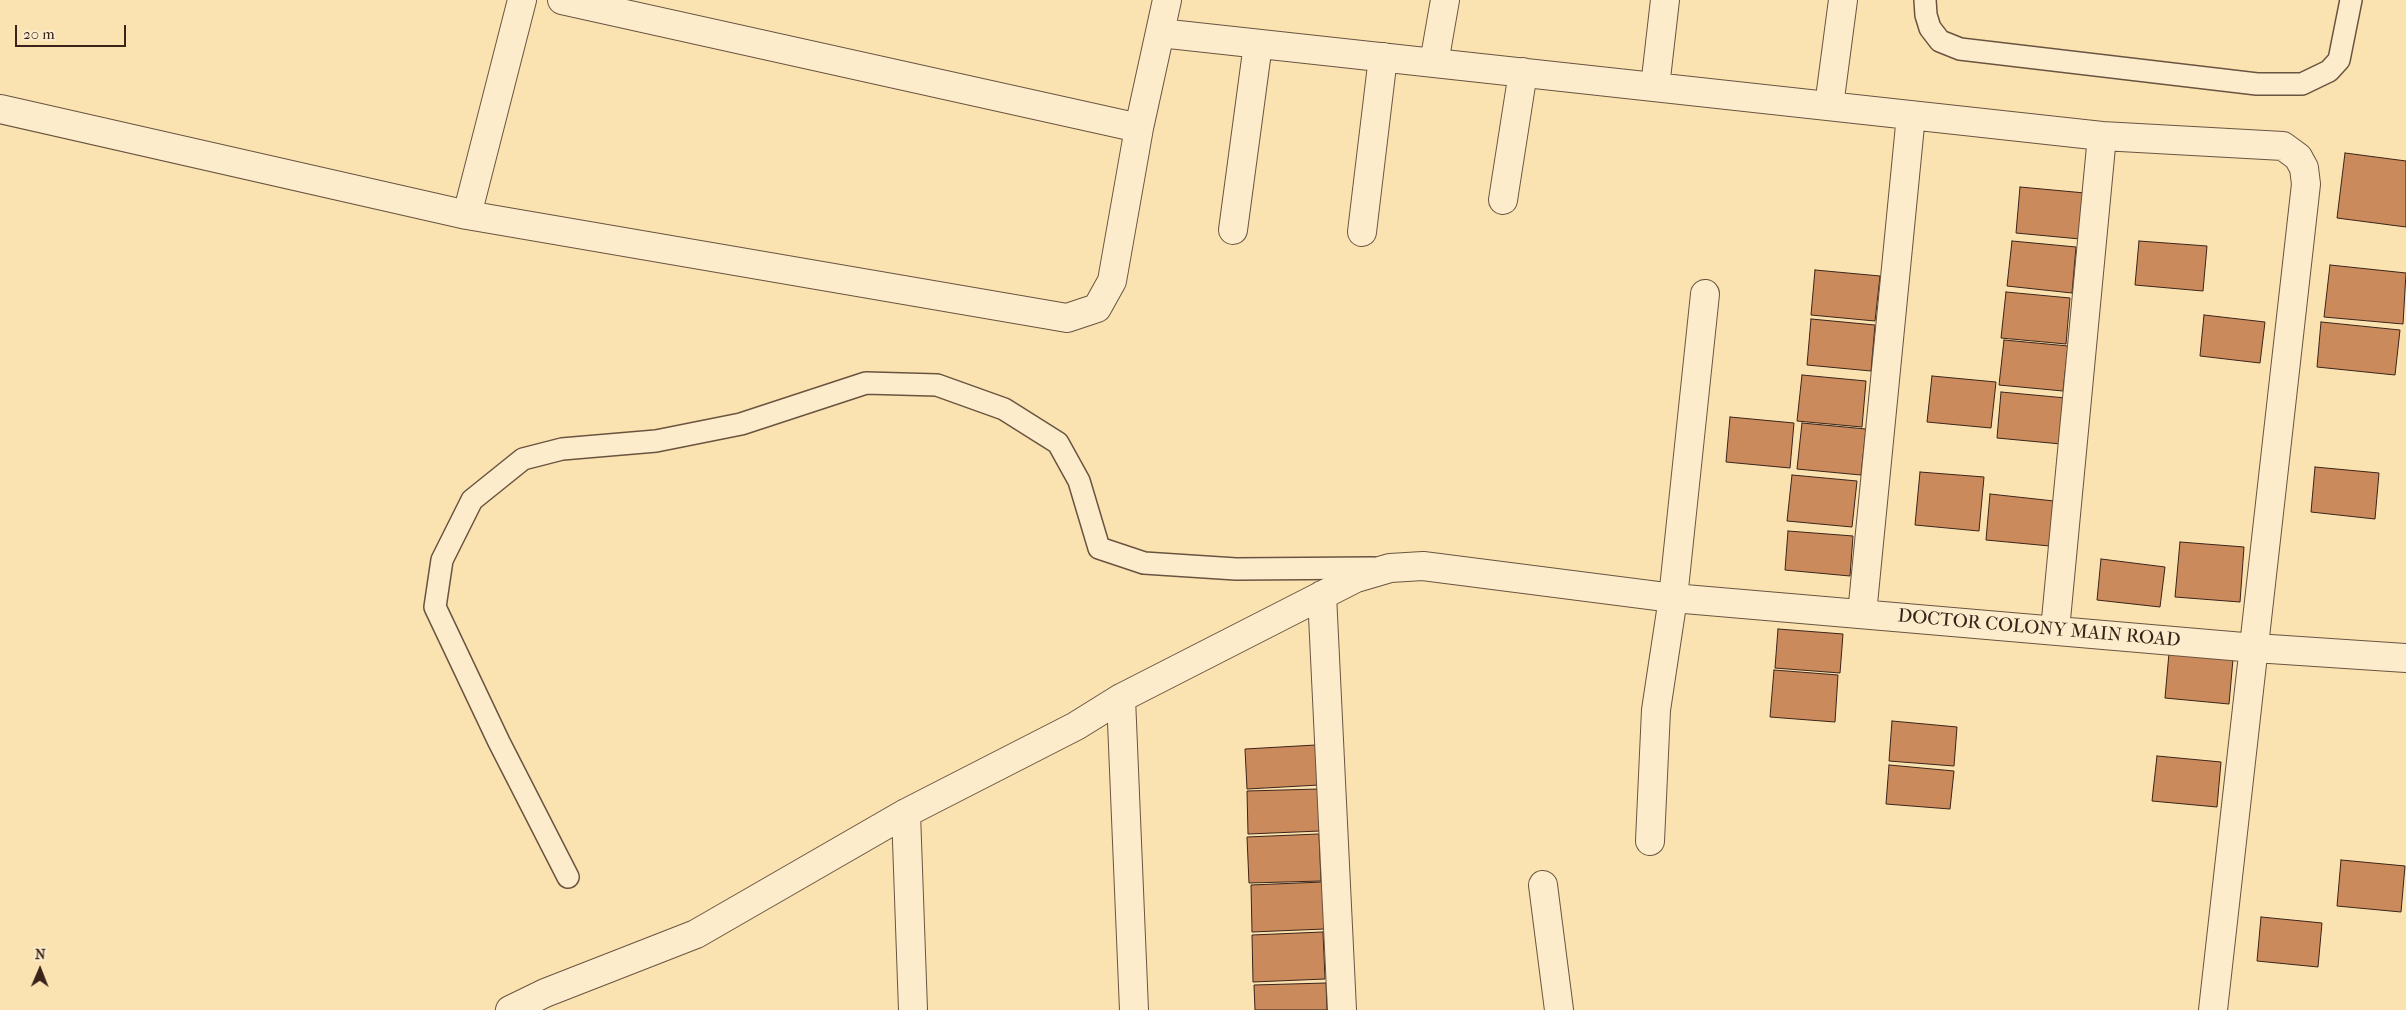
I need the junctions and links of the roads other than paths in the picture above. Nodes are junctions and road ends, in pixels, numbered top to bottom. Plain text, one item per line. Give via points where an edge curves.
1 (522, 0) edge
2 (562, 0) edge
3 (1167, 0) edge
4 (1445, 0) edge
5 (1665, 0) edge
6 (1843, 0) edge
7 (1925, 0) edge
8 (2351, 0) edge
9 (1160, 33) junction
10 (1258, 44) junction
11 (1383, 57) junction
12 (1434, 63) junction
13 (1523, 72) junction
14 (1655, 87) junction
15 (1829, 106) junction
16 (0, 109) edge
17 (1911, 115) junction
18 (1139, 128) junction
19 (2102, 136) junction
20 (1503, 200) dead end
21 (467, 215) junction
22 (1233, 230) dead end
23 (1362, 232) dead end
24 (1705, 294) dead end
25 (1390, 568) junction
26 (1322, 595) junction
27 (1673, 598) junction
28 (1862, 614) junction
29 (2055, 630) junction
30 (2255, 648) junction
31 (2406, 658) edge
32 (1121, 698) junction
33 (906, 813) junction
34 (1650, 841) dead end
35 (568, 877) dead end
36 (1543, 885) dead end
37 (510, 1010) edge
38 (913, 1010) edge
39 (1134, 1010) edge
40 (1342, 1010) edge
41 (1559, 1010) edge
42 (2213, 1010) edge

1 - 21 street
2 - 18 street
3 - 9 street
4 - 12 street
5 - 14 street
6 - 15 street
7 - 8 lane via 1930,28 1940,41 1960,49 2258,84 2302,84 2329,71 2339,60
9 - 10 street
9 - 18 street
10 - 11 street
10 - 22 street
11 - 12 street
11 - 23 street
12 - 13 street
13 - 14 street
13 - 20 street
14 - 15 street
15 - 17 street
16 - 21 street
17 - 19 street
17 - 28 street
18 - 21 street via 1112,281 1098,308 1067,318
19 - 29 street
19 - 30 street via 2283,146 2298,157 2304,168 2306,184
24 - 27 street
25 - 26 street, DOCTOR COLONY MAIN ROAD via 1356,578
25 - 27 street, DOCTOR COLONY MAIN ROAD via 1423,566
25 - 35 lane via 1236,569 1154,564 1099,548 1079,481 1058,443 1004,409 938,385 866,383 741,424 656,441 562,449 523,459 472,500 442,560 434,607
26 - 32 street, DOCTOR COLONY MAIN ROAD
26 - 40 street
27 - 28 street, DOCTOR COLONY MAIN ROAD
27 - 34 street via 1656,710
28 - 29 street, DOCTOR COLONY MAIN ROAD
29 - 30 street, DOCTOR COLONY MAIN ROAD
30 - 31 street, DOCTOR COLONY MAIN ROAD
30 - 42 street
32 - 33 street, DOCTOR COLONY MAIN ROAD via 1076,726
32 - 39 street
33 - 37 street, DOCTOR COLONY MAIN ROAD via 696,934
33 - 38 street
36 - 41 street

